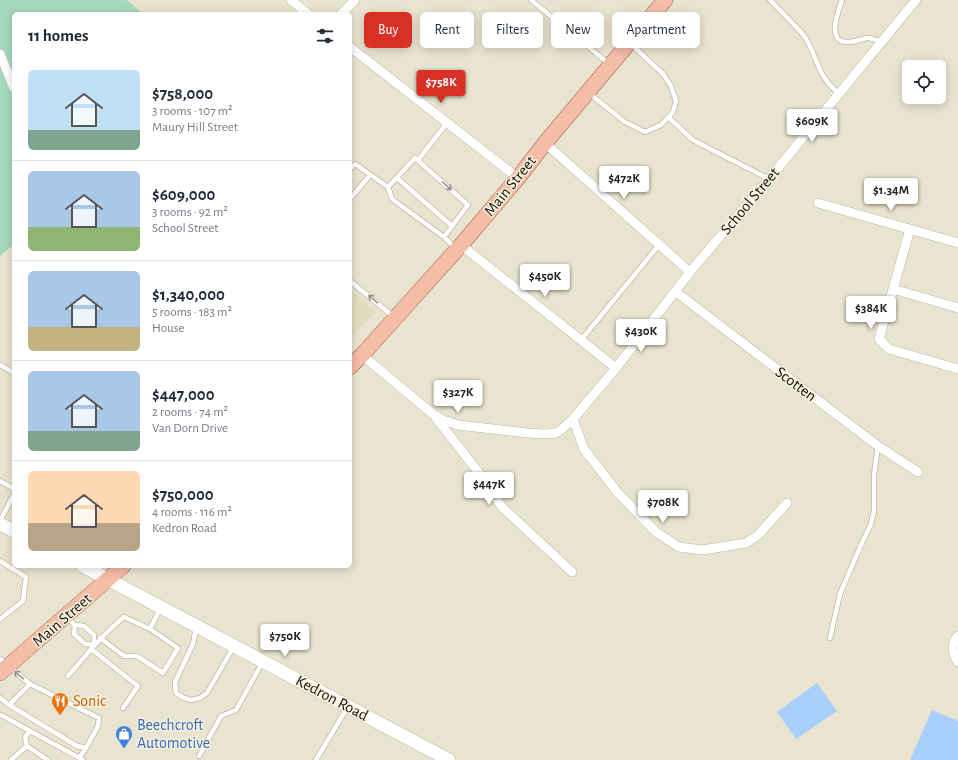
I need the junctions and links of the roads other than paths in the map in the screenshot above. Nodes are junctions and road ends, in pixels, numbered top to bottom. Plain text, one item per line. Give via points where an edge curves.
1 (291, 0) edge
2 (356, 0) edge
3 (531, 0) edge
4 (770, 0) edge
5 (842, 0) edge
6 (916, 0) edge
7 (661, 3) edge
8 (306, 12) edge
9 (343, 12) edge
10 (654, 12) edge
11 (881, 43) junction
12 (626, 48) edge
13 (635, 48) edge
14 (352, 49) edge
15 (0, 54) edge
16 (611, 65) junction
17 (12, 83) edge
18 (588, 92) junction
19 (839, 94) junction
20 (668, 117) junction
21 (447, 123) junction
22 (545, 144) junction
23 (418, 160) junction
24 (352, 167) edge
25 (370, 175) junction
26 (397, 178) junction
27 (518, 178) junction
28 (769, 179) junction
29 (388, 187) junction
30 (352, 197) edge
31 (818, 204) dead end
32 (452, 226) junction
33 (910, 229) junction
34 (444, 237) junction
35 (958, 243) edge
36 (659, 245) junction
37 (459, 247) junction
38 (690, 272) junction
39 (352, 283) edge
40 (893, 289) junction
41 (676, 292) junction
42 (958, 308) edge
43 (395, 318) junction
44 (581, 340) junction
45 (362, 356) junction
46 (0, 365) edge
47 (352, 365) edge
48 (616, 368) junction
49 (958, 369) edge
50 (12, 372) edge
51 (434, 415) junction
52 (573, 419) junction
53 (878, 446) junction
54 (918, 472) dead end
55 (0, 481) edge
56 (12, 488) edge
57 (12, 498) edge
58 (787, 503) dead end
59 (0, 522) edge
60 (12, 530) edge
61 (0, 562) edge
62 (87, 568) edge
63 (121, 568) edge
64 (572, 572) dead end
65 (108, 579) junction
66 (161, 607) junction
67 (0, 619) edge
68 (70, 621) junction
69 (197, 626) junction
70 (150, 629) junction
71 (958, 636) edge
72 (100, 638) junction
73 (830, 638) dead end
74 (234, 646) junction
75 (93, 647) junction
76 (263, 661) junction
77 (958, 662) edge
78 (3, 666) edge
79 (68, 676) dead end
80 (30, 684) junction
81 (0, 698) edge
82 (9, 705) junction
83 (348, 707) junction
84 (123, 708) dead end
85 (0, 715) edge
86 (30, 731) junction
87 (27, 746) junction
88 (86, 748) junction
89 (199, 756) dead end
90 (81, 759) edge
91 (11, 760) edge
92 (48, 760) edge
93 (316, 760) edge
94 (449, 760) edge

1 - 8 street
2 - 9 street
3 - 16 lane
4 - 19 lane via 802,33 822,74
5 - 11 lane via 835,27 835,34 839,40 848,42 868,38
6 - 11 street, School Street
7 - 10 main road, Main Street
11 - 19 street, School Street
12 - 16 main road, Main Street
13 - 20 lane via 671,86 676,101 673,112
14 - 21 street
15 - 17 street
16 - 18 main road, Main Street
18 - 20 lane via 626,122 645,132 661,125
18 - 22 main road, Main Street
19 - 28 street, School Street
20 - 28 lane via 693,140
21 - 23 lane
21 - 27 street
22 - 27 main road, Main Street
22 - 36 street
23 - 26 lane via 415,158
23 -> 32 lane via 468,205
24 - 25 lane via 355,164
25 - 29 lane
25 - 30 lane
26 - 29 lane
26 - 32 lane
27 - 37 main road, Main Street
28 - 38 street, School Street
29 - 34 lane via 392,199
31 - 33 street
32 - 34 lane
33 - 35 street
33 - 40 street
34 - 37 lane
36 - 38 street
36 - 44 lane
37 - 43 main road, Main Street
37 - 44 street
38 - 41 street, School Street
43 -> 39 lane
40 - 42 street
40 - 49 street via 879,339 889,349
41 - 48 street, School Street
41 - 53 street, Scotten
43 - 45 main road, Main Street
44 - 48 street
45 - 47 main road, Main Street
45 - 51 street
46 - 50 lane
48 - 52 street, School Street
51 - 52 street, School Street via 458,425 544,434 556,433
51 - 64 street via 502,507
52 - 58 street via 584,449 618,493 656,532 679,547 702,550 746,543 758,535
53 - 54 street, Scotten
53 - 73 lane via 872,524 840,594
55 - 56 lane
57 - 59 lane
59 - 60 main road
61 - 67 lane via 26,577 23,601
62 - 65 main road, Kedron Road
63 - 65 main road, Main Street
65 - 66 main road, Kedron Road
65 - 68 main road, Main Street
66 - 69 main road, Kedron Road
66 - 70 lane
68 - 75 lane via 74,634 85,644
68 - 75 lane via 84,626 94,635
68 - 78 main road, Main Street
69 - 74 main road, Kedron Road
69 - 74 lane via 193,644 175,682 176,693 184,698 191,700 207,693
70 - 72 lane via 124,617
70 - 72 lane via 178,648 163,673 137,656 124,656
71 - 77 street via 953,644
72 - 75 lane
74 - 76 main road, Kedron Road
75 - 79 lane
75 - 84 lane via 138,686
76 - 83 main road, Kedron Road
76 - 89 lane via 236,710 221,716
80 -> 78 lane
80 - 82 lane
80 - 88 lane via 99,718 98,726
81 - 82 lane
82 - 88 lane via 78,746
83 - 93 lane
83 - 94 main road, Kedron Road
85 - 86 lane
86 - 87 lane via 25,737
86 - 90 lane
87 - 91 lane
87 - 92 lane
88 - 90 lane

